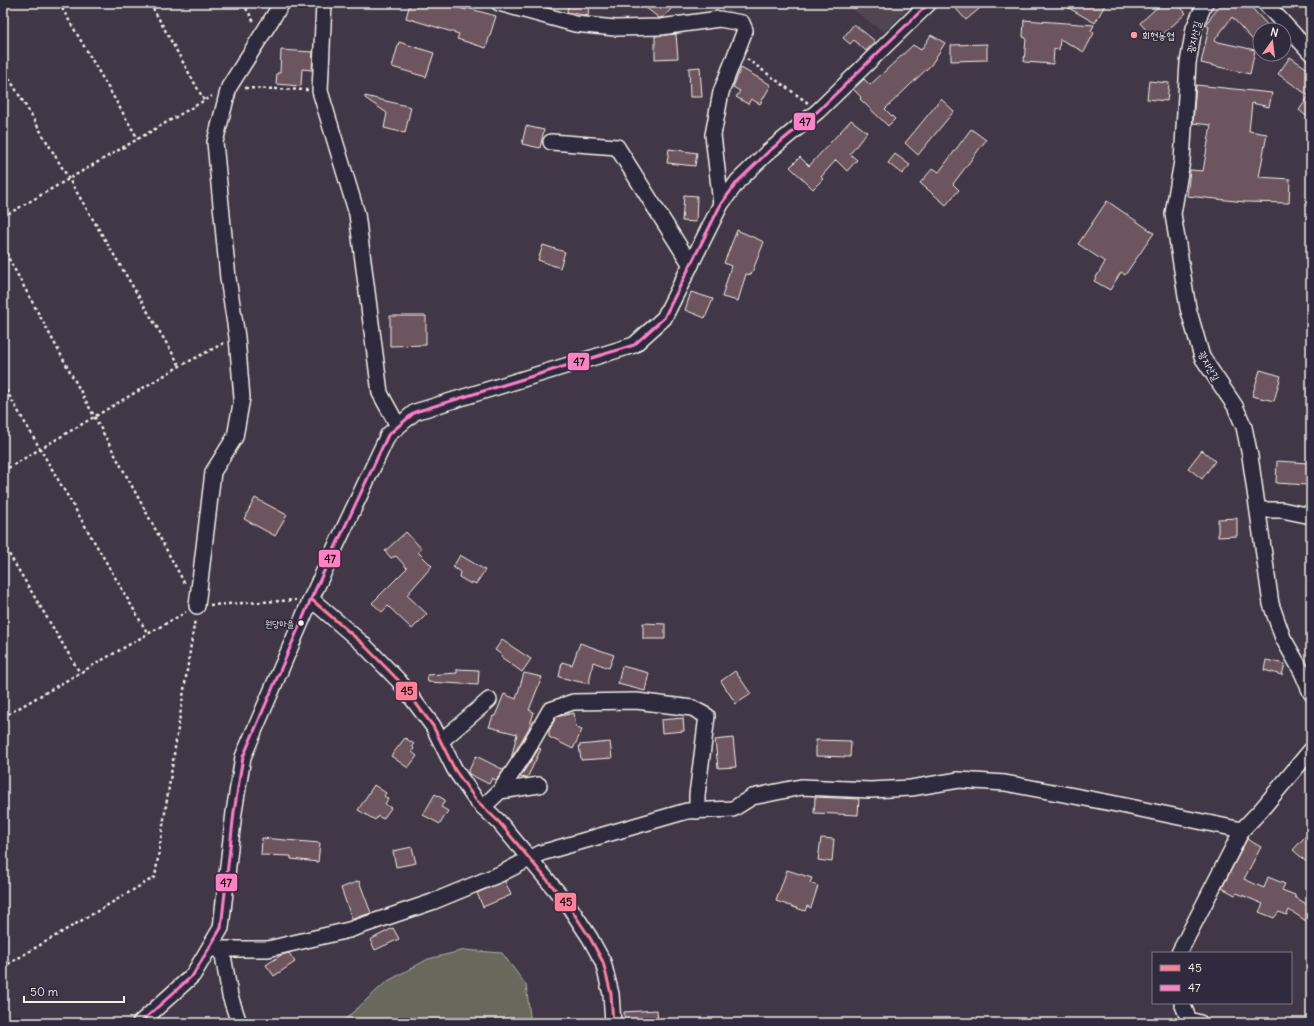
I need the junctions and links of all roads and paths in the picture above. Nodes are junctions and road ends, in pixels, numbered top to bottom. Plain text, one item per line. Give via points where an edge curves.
1 (59, 3) edge
2 (150, 3) edge
3 (243, 3) edge
4 (282, 3) edge
5 (324, 3) edge
6 (499, 3) edge
7 (929, 3) edge
8 (1205, 3) edge
9 (1265, 3) edge
10 (262, 35) junction
11 (736, 51) junction
12 (1311, 53) edge
13 (3, 68) edge
14 (229, 87) junction
15 (320, 91) junction
16 (204, 100) junction
17 (818, 111) junction
18 (138, 139) junction
19 (551, 142) dead end
20 (69, 179) junction
21 (721, 204) junction
22 (3, 217) edge
23 (3, 248) edge
24 (691, 265) junction
25 (237, 336) junction
26 (180, 366) junction
27 (3, 385) edge
28 (94, 417) junction
29 (398, 426) junction
30 (40, 449) junction
31 (3, 471) edge
32 (1258, 510) junction
33 (1311, 516) edge
34 (3, 544) edge
35 (186, 585) dead end
36 (311, 599) junction
37 (197, 606) junction
38 (148, 634) junction
39 (80, 673) junction
40 (1311, 693) edge
41 (489, 700) dead end
42 (3, 710) edge
43 (6, 715) junction
44 (3, 717) edge
45 (441, 741) junction
46 (1311, 750) edge
47 (538, 785) dead end
48 (500, 790) junction
49 (483, 807) junction
50 (697, 811) junction
51 (1242, 830) junction
52 (529, 859) junction
53 (215, 949) junction
54 (1181, 952) edge
55 (3, 967) edge
56 (1182, 1004) edge
57 (140, 1023) edge
58 (239, 1023) edge
59 (613, 1023) edge
60 (1200, 1023) edge

1 - 18 path
2 - 16 path
3 - 10 path
4 - 10 street
5 - 15 street
6 - 11 street via 575,24 615,28 661,27 719,19 742,23 744,30
7 - 17 street
8 - 32 street, 광지산길 via 1194,28 1188,63 1182,161 1173,214 1188,308 1202,356 1236,406 1244,427
9 - 12 street
10 - 14 street
11 - 17 path
11 - 21 street via 721,92 713,135
13 - 20 path
14 - 15 path
14 - 16 path
14 - 25 street via 215,142 228,278
15 - 29 street via 357,214 380,393
16 - 18 path
17 - 21 street via 768,152 738,181
18 - 20 path
19 - 24 street via 617,147
20 - 22 path
20 - 26 path
21 - 24 street
23 - 28 path
24 - 29 street via 664,318 634,345 414,412
25 - 26 path
25 - 37 street via 242,398 235,436 213,472
26 - 28 path
27 - 30 path
28 - 30 path
28 - 35 path
29 - 36 street via 388,435
30 - 31 path
30 - 38 path
32 - 33 street via 1282,510
32 - 40 street, 광지산길 via 1271,604 1283,638
34 - 39 path
36 - 37 path
36 - 45 street via 399,681 434,726
36 - 53 street via 243,757 234,812 222,928
37 - 38 path
37 - 55 path via 155,877
38 - 39 path
39 - 43 path
41 - 45 street
42 - 43 path
43 - 44 path
45 - 49 street via 456,770
46 - 51 street
47 - 48 street
48 - 49 street
48 - 50 street via 550,710 574,702 636,701 692,708 707,716
49 - 52 street via 499,822
50 - 51 street via 732,809 752,797 801,787 870,790 911,788 959,780 1005,783
50 - 52 street via 687,811 549,850
51 - 54 street
52 - 53 street via 432,902 349,930 268,949
52 - 59 street via 569,906 603,962 611,994
53 - 57 street via 194,975
53 - 58 street
56 - 60 street via 1189,1020

